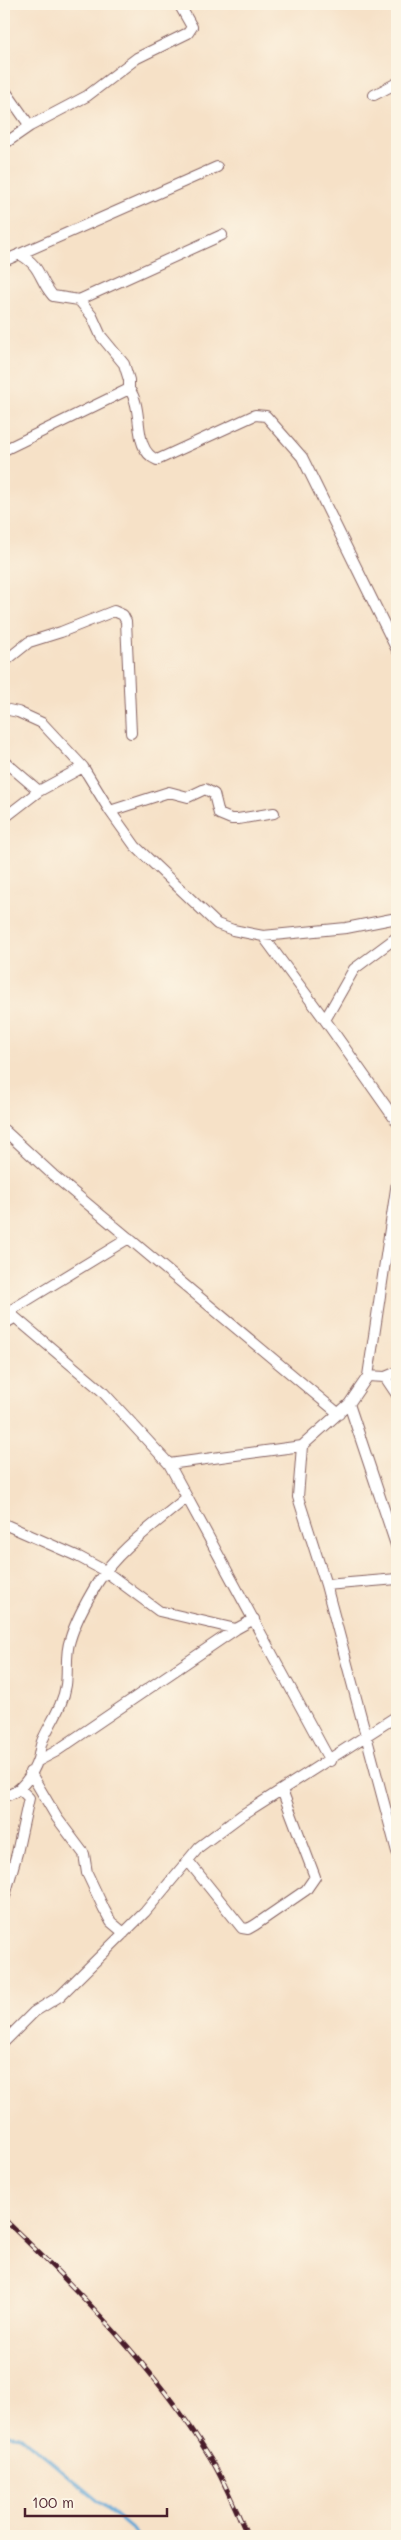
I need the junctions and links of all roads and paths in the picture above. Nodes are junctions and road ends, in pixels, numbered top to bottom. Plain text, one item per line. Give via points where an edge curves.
1 (180, 4) edge
2 (397, 83) edge
3 (4, 89) edge
4 (374, 95) dead end
5 (30, 126) junction
6 (4, 144) edge
7 (217, 167) dead end
8 (222, 235) dead end
9 (19, 254) junction
10 (4, 261) edge
11 (79, 300) junction
12 (129, 389) junction
13 (4, 450) edge
14 (397, 650) edge
15 (4, 662) edge
16 (4, 709) edge
17 (131, 733) dead end
18 (4, 761) edge
19 (83, 767) junction
20 (39, 791) junction
21 (110, 811) junction
22 (274, 813) dead end
23 (4, 818) edge
24 (397, 918) edge
25 (263, 936) junction
26 (397, 937) edge
27 (324, 1020) junction
28 (397, 1122) edge
29 (4, 1130) edge
30 (397, 1182) edge
31 (128, 1238) junction
32 (9, 1313) edge
33 (4, 1324) edge
34 (397, 1372) edge
35 (368, 1376) junction
36 (385, 1377) junction
37 (397, 1395) edge
38 (349, 1404) junction
39 (339, 1414) junction
40 (302, 1446) junction
41 (169, 1464) junction
42 (186, 1498) junction
43 (5, 1522) edge
44 (397, 1548) edge
45 (105, 1571) junction
46 (397, 1579) edge
47 (326, 1585) junction
48 (254, 1619) junction
49 (236, 1628) junction
50 (397, 1716) edge
51 (368, 1737) junction
52 (38, 1761) junction
53 (330, 1761) junction
54 (30, 1772) junction
55 (20, 1789) junction
56 (282, 1790) junction
57 (4, 1796) edge
58 (394, 1825) edge
59 (397, 1852) edge
60 (189, 1862) junction
61 (4, 1898) edge
62 (124, 1933) junction
63 (4, 2042) edge

1 - 5 street via 192,27 188,33 138,58 87,96
2 - 4 street
3 - 5 street
5 - 6 street
7 - 9 street
8 - 11 street
9 - 10 street
9 - 11 street via 40,270 45,287 53,296
11 - 12 street via 92,316 101,336 124,364
12 - 13 street
12 - 14 street via 133,394 143,448 148,456 157,460 255,415 266,416 302,457
15 - 17 street via 29,642 114,611 123,615 126,621
16 - 19 street via 42,723
18 - 20 street
19 - 20 street
19 - 21 street
20 - 23 street
21 - 22 street via 169,792 188,797 205,789 214,794 220,814 230,819
21 - 25 street via 136,846 217,924
24 - 25 street via 346,928
25 - 27 street
26 - 27 street via 354,969
27 - 28 street
29 - 31 street
30 - 35 street
31 - 32 street
31 - 39 street
32 - 33 street
32 - 41 street via 102,1392
34 - 36 street
35 - 36 street
35 - 38 street
36 - 37 street
38 - 39 street
38 - 44 street
39 - 40 street
40 - 41 street
40 - 47 street via 298,1497
41 - 42 street
42 - 45 street
42 - 48 street
43 - 45 street
45 - 49 street via 158,1611
45 - 52 street via 69,1642 59,1710 42,1739
46 - 47 street
47 - 51 street
48 - 49 street
48 - 53 street
49 - 52 street
50 - 51 street
51 - 53 street
51 - 58 street
52 - 54 street
53 - 56 street
54 - 55 street
54 - 62 street via 57,1818 84,1854 87,1873 111,1922
55 - 57 street
55 - 61 street via 29,1798
56 - 60 street via 222,1829 199,1847
56 - 60 street via 315,1877 306,1890 255,1925 242,1928
58 - 59 street
60 - 62 street
62 - 63 street via 60,1996 34,2012

